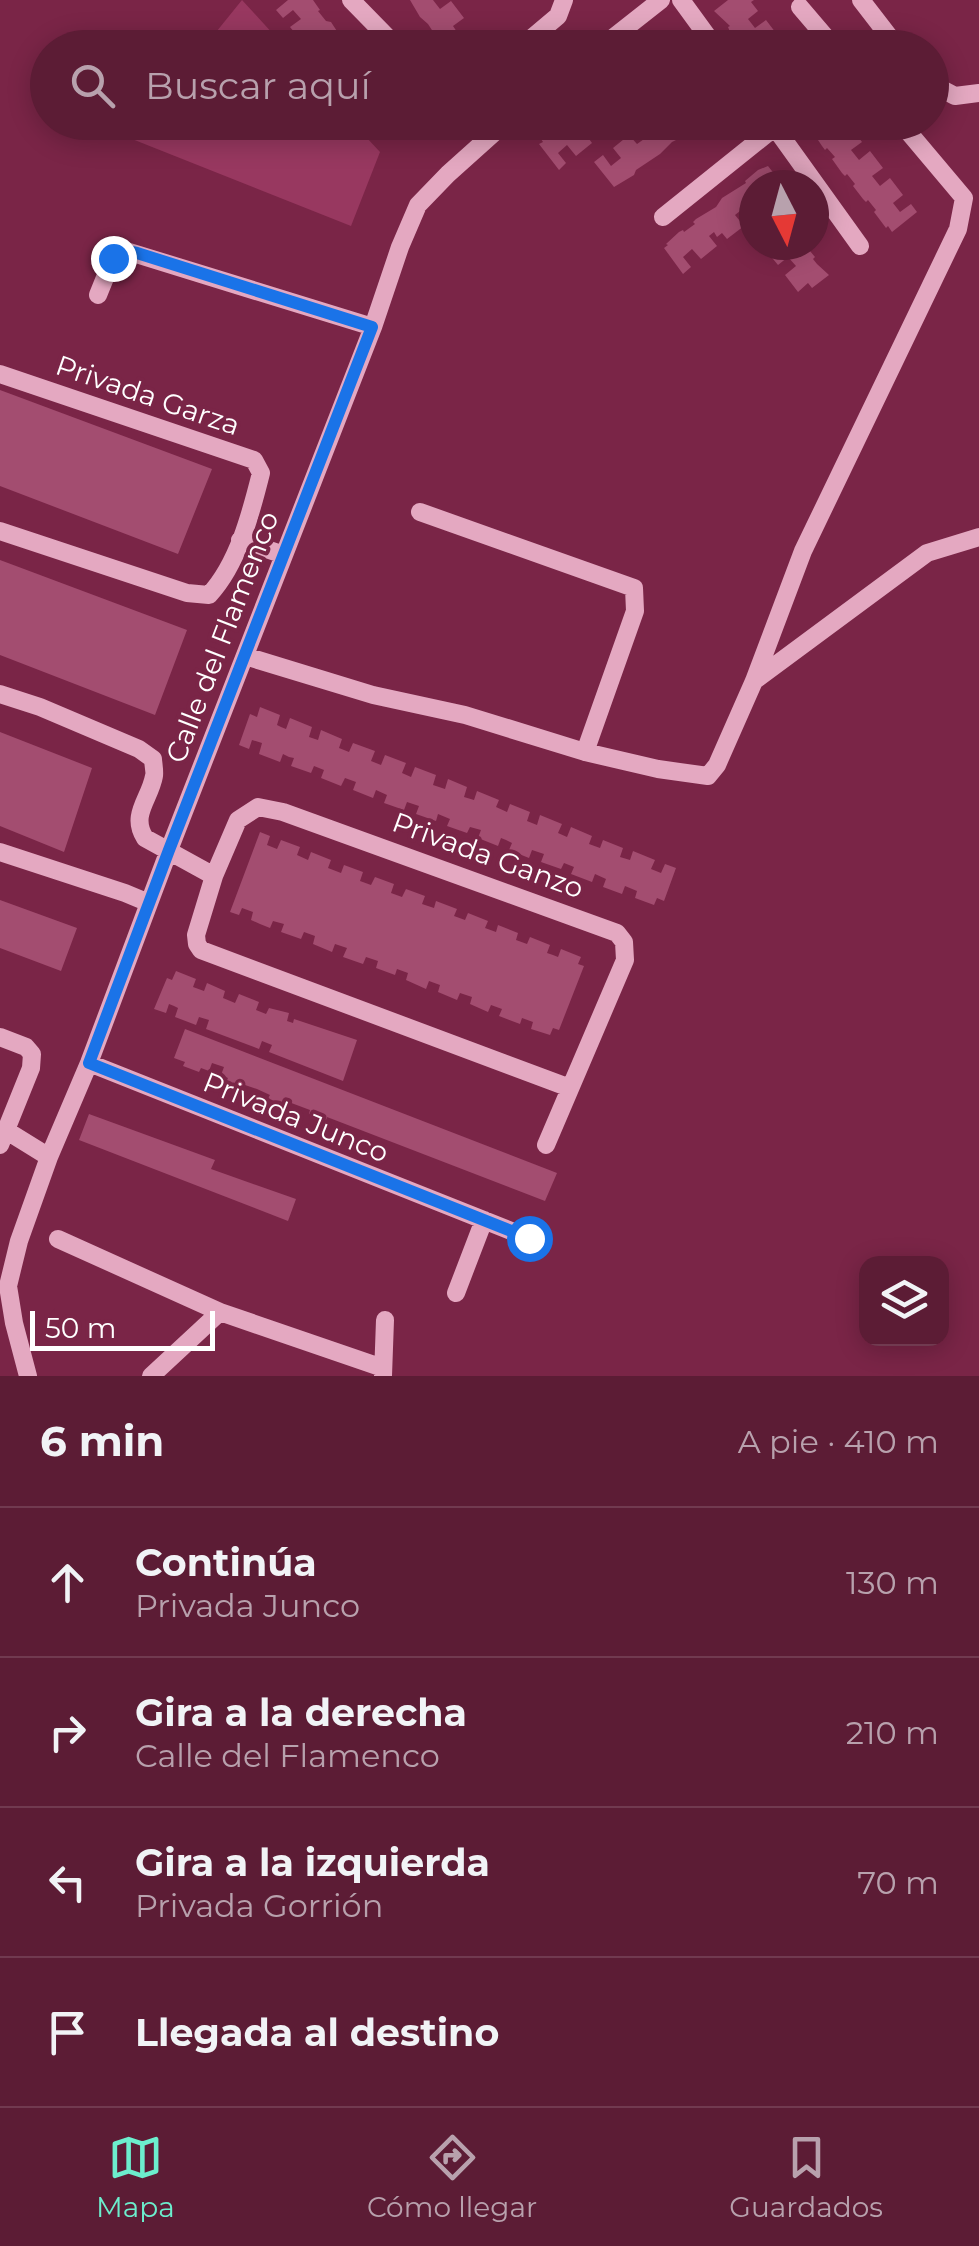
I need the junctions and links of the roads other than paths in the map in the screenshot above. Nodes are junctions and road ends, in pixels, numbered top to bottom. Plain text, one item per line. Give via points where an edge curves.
1 (351, 0) edge
2 (661, 0) edge
3 (681, 0) edge
4 (861, 0) edge
5 (564, 2) edge
6 (800, 7) dead end
7 (380, 30) edge
8 (541, 30) edge
9 (623, 30) edge
10 (703, 30) edge
11 (820, 30) edge
12 (884, 30) edge
13 (949, 93) edge
14 (979, 93) edge
15 (486, 140) edge
16 (754, 140) edge
17 (783, 140) edge
18 (915, 140) edge
19 (663, 217) dead end
20 (860, 246) dead end
21 (98, 294) dead end
22 (372, 327) junction
23 (0, 374) edge
24 (420, 512) dead end
25 (0, 531) edge
26 (979, 537) edge
27 (240, 540) junction
28 (284, 555) junction
29 (245, 656) junction
30 (754, 681) junction
31 (0, 694) edge
32 (585, 752) junction
33 (169, 850) junction
34 (0, 852) edge
35 (214, 876) junction
36 (149, 903) junction
37 (0, 1037) edge
38 (89, 1063) junction
39 (570, 1088) junction
40 (4, 1138) edge
41 (546, 1146) dead end
42 (48, 1156) junction
43 (484, 1220) junction
44 (529, 1238) dead end
45 (58, 1239) dead end
46 (456, 1293) dead end
47 (220, 1312) junction
48 (384, 1320) dead end
49 (383, 1372) edge
50 (161, 1373) edge
51 (28, 1376) edge

1 - 7 street
2 - 9 street
3 - 10 street
4 - 12 street
5 - 8 street
6 - 11 street
13 - 14 street
15 - 22 street, Calle del Flamenco via 418,205
16 - 19 street
17 - 20 street
18 - 30 street via 964,198 958,228 803,551
21 - 22 street via 122,250
22 - 28 street, Calle del Flamenco
23 - 27 street, Privada Garza via 254,460 261,472
24 - 32 street via 634,588 636,611
25 - 27 street, Privada Garza via 209,595
26 - 30 street via 927,552
27 - 28 street
28 - 29 street, Calle del Flamenco
29 - 32 street
29 - 33 street, Calle del Flamenco
30 - 32 street via 708,776
31 - 33 street via 153,759 138,828
33 - 35 street
33 - 36 street, Calle del Flamenco
34 - 36 street
35 - 39 street, Privada Ganzo via 196,935 201,950
35 - 39 street, Privada Ganzo via 238,820 258,807 272,808 618,933 625,960
36 - 38 street, Calle del Flamenco
37 - 40 street via 32,1054
38 - 42 street, Calle del Flamenco
38 - 43 street, Privada Junco
39 - 41 street, Privada Ganzo
40 - 42 street
42 - 51 street, Calle del Flamenco via 8,1286
43 - 44 street, Privada Junco
43 - 46 street
45 - 47 street
47 - 49 street
47 - 50 street
48 - 49 street

